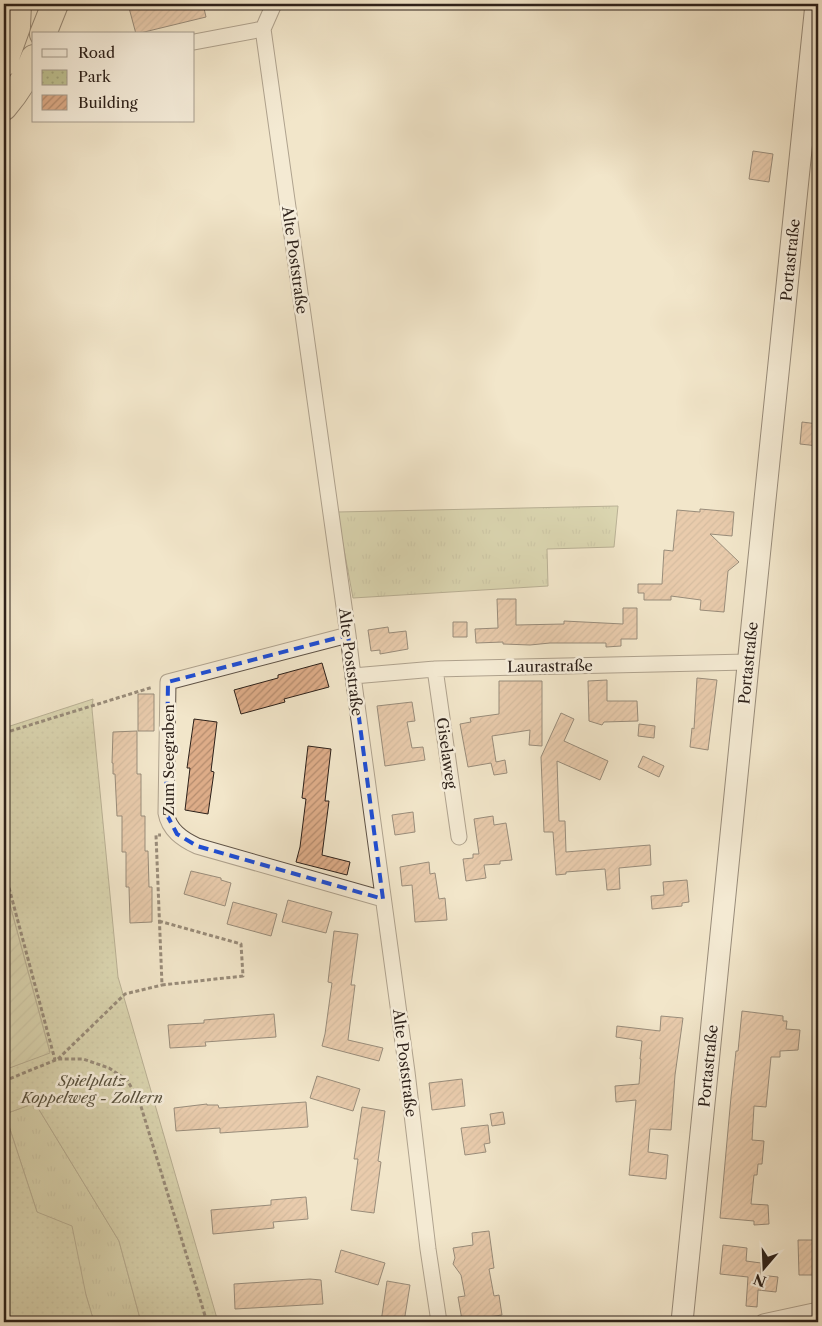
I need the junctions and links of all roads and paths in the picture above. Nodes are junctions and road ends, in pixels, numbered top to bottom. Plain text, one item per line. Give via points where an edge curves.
1 (18, 4) edge
2 (55, 4) edge
3 (274, 4) edge
4 (816, 4) edge
5 (263, 29) junction
6 (44, 32) edge
7 (195, 42) edge
8 (4, 63) edge
9 (32, 63) edge
10 (4, 107) edge
11 (348, 635) junction
12 (748, 662) junction
13 (435, 668) junction
14 (353, 676) junction
15 (168, 682) junction
16 (4, 733) edge
17 (177, 834) junction
18 (458, 837) dead end
19 (4, 869) edge
20 (383, 899) junction
21 (159, 921) junction
22 (162, 985) junction
23 (57, 1060) junction
24 (4, 1082) edge
25 (818, 1310) edge
26 (207, 1322) edge
27 (439, 1322) edge
28 (682, 1322) edge
29 (763, 1322) edge

1 - 8 highway via 17,27
2 - 6 highway
3 - 5 street
4 - 12 main road, Portastraße
5 - 7 street
5 - 11 street, Alte Poststraße
9 - 10 highway via 15,95
11 - 14 street, Alte Poststraße
11 - 15 street, Zum Seegraben
12 - 13 street, Laurastraße
12 - 28 main road, Portastraße
13 - 14 street, Laurastraße
13 - 18 street, Giselaweg
14 - 20 street, Alte Poststraße
15 - 16 path
15 - 17 street, Zum Seegraben via 166,813
17 - 20 street, Zum Seegraben via 197,846
17 - 21 path via 156,835
19 - 23 path
20 - 27 street, Alte Poststraße
21 - 22 path
21 - 22 path via 242,944 243,976
22 - 23 path via 125,994
23 - 24 path
23 - 26 path via 83,1059 109,1068 127,1080 140,1100
25 - 29 street

